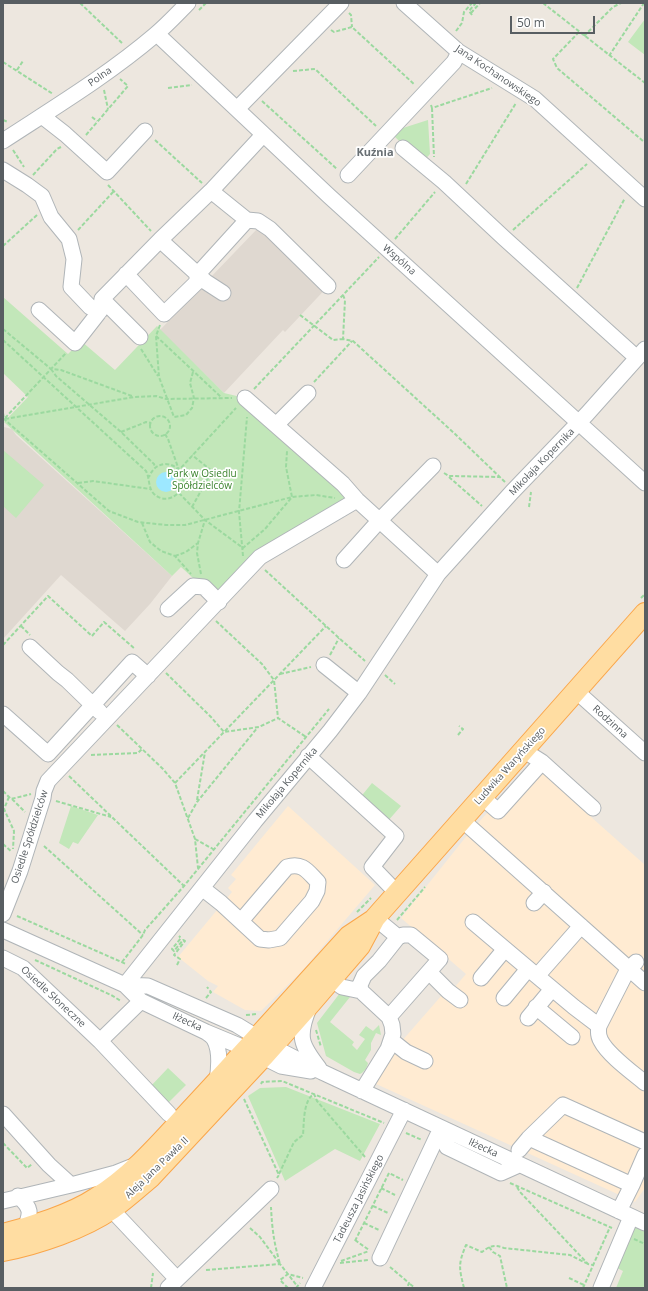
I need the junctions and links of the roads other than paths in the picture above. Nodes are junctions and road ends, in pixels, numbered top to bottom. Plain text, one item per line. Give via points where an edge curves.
1 (188, 3) edge
2 (340, 3) edge
3 (404, 3) edge
4 (156, 34) junction
5 (459, 52) junction
6 (237, 109) junction
7 (42, 116) junction
8 (145, 131) road end
9 (263, 135) junction
10 (8, 145) edge
11 (403, 148) dead end
12 (3, 170) edge
13 (349, 173) road end
14 (211, 191) junction
15 (645, 199) edge
16 (247, 220) junction
17 (160, 240) junction
18 (126, 274) junction
19 (202, 279) junction
20 (328, 286) dead end
21 (223, 293) dead end
22 (101, 305) junction
23 (39, 310) dead end
24 (140, 337) road end
25 (641, 353) edge
26 (308, 393) road end
27 (245, 398) road end
28 (579, 423) junction
29 (282, 430) junction
30 (433, 466) road end
31 (645, 483) edge
32 (357, 500) junction
33 (379, 521) junction
34 (344, 560) dead end
35 (438, 574) junction
36 (219, 602) junction
37 (168, 609) dead end
38 (642, 622) edge
39 (30, 647) dead end
40 (324, 665) dead end
41 (148, 676) junction
42 (576, 691) junction
43 (359, 693) junction
44 (93, 705) junction
45 (3, 714) edge
46 (109, 718) junction
47 (523, 750) junction
48 (645, 753) edge
49 (48, 754) junction
50 (308, 756) junction
51 (542, 762) junction
52 (63, 767) junction
53 (482, 797) junction
54 (593, 808) dead end
55 (462, 820) junction
56 (202, 888) junction
57 (397, 893) junction
58 (4, 912) edge
59 (375, 918) junction
60 (241, 921) junction
61 (473, 922) dead end
62 (587, 926) junction
63 (3, 930) edge
64 (398, 937) junction
65 (505, 949) junction
66 (3, 958) edge
67 (633, 965) junction
68 (429, 972) junction
69 (532, 972) junction
70 (481, 978) dead end
71 (331, 979) junction
72 (645, 983) edge
73 (125, 985) junction
74 (552, 989) junction
75 (361, 991) junction
76 (504, 998) dead end
77 (460, 1000) dead end
78 (311, 1003) junction
79 (570, 1004) junction
80 (137, 1005) junction
81 (389, 1017) junction
82 (554, 1022) junction
83 (598, 1026) junction
84 (206, 1032) junction
85 (572, 1037) dead end
86 (391, 1040) junction
87 (100, 1041) junction
88 (260, 1047) junction
89 (425, 1061) dead end
90 (322, 1072) junction
91 (217, 1081) junction
92 (645, 1083) edge
93 (362, 1091) junction
94 (404, 1110) junction
95 (3, 1114) edge
96 (169, 1114) dead end
97 (442, 1128) junction
98 (529, 1138) junction
99 (645, 1142) edge
100 (519, 1150) dead end
101 (645, 1155) edge
102 (142, 1162) junction
103 (71, 1185) junction
104 (271, 1189) dead end
105 (18, 1196) junction
106 (3, 1201) edge
107 (627, 1203) junction
108 (111, 1209) junction
109 (645, 1223) edge
110 (25, 1228) junction
111 (3, 1234) edge
112 (3, 1251) edge
113 (375, 1254) road end
114 (309, 1283) edge
115 (173, 1284) edge
116 (600, 1288) edge

1 - 4 street, Polna
2 - 6 street
3 - 5 street, Jana Kochanowskiego
4 - 6 street, Wspólna
4 - 7 street, Polna via 116,66
5 - 13 street via 454,62
5 - 15 street, Jana Kochanowskiego via 535,99
6 - 9 street, Wspólna
7 - 8 street via 107,172
7 - 10 street, Polna
9 - 14 street
9 - 28 street, Wspólna
11 - 25 street via 572,298
12 - 22 street via 42,196 51,217 69,239 74,259 71,287 90,307
14 - 16 street
14 - 17 street
16 - 19 street
16 - 20 street via 258,221 270,229
17 - 18 street
17 - 19 street
18 - 19 street via 164,314
18 - 22 street
19 - 21 street
22 - 23 street via 75,343
22 - 24 street
25 - 28 street, Mikołaja Kopernika
26 - 29 street
27 - 29 street
28 - 31 street, Wspólna
28 - 35 street, Mikołaja Kopernika
29 - 32 street via 343,484
30 - 33 street
32 - 33 street
32 - 36 street via 260,557
33 - 34 street
33 - 35 street
35 - 43 street, Mikołaja Kopernika
36 - 37 street via 204,587 193,586
36 - 41 street
38 - 42 main road, Ludwika Waryńskiego
39 - 44 street
40 - 43 street
41 - 44 street via 132,662
41 - 46 street
42 - 47 main road, Ludwika Waryńskiego
42 - 48 street, Rodzinna
43 - 50 street, Mikołaja Kopernika
44 - 46 street
44 - 49 street
45 - 49 street
46 - 52 street
47 - 51 street
47 - 53 main road, Ludwika Waryńskiego
49 - 52 street
50 - 56 street, Mikołaja Kopernika
50 - 57 street via 396,836 372,867
51 - 53 street via 498,810
51 - 54 street
52 - 58 street, Osiedle Spółdzielców via 45,790 20,871
53 - 55 main road, Ludwika Waryńskiego
55 - 57 main road, Ludwika Waryńskiego
55 - 62 street via 540,890
56 - 60 street
56 - 73 street, Mikołaja Kopernika
57 - 59 main road, Ludwika Waryńskiego
59 - 64 street
59 - 71 main road, Ludwika Waryńskiego via 360,946
59 - 88 main road, Ludwika Waryńskiego via 349,936
60 - 60 street via 260,939 280,938 312,902 318,882 303,867 287,867
61 - 65 street
62 - 67 street
62 - 69 street
63 - 73 street, Iłżecka
64 - 68 street via 411,935 440,959
64 - 75 street via 364,976 360,985
65 - 69 street
65 - 70 street
66 - 87 street, Osiedle Słoneczne via 23,968
67 - 72 street
67 - 83 street
68 - 77 street
68 - 81 street
69 - 74 street
69 - 76 street
71 - 75 street via 342,988
71 - 78 main road, Ludwika Waryńskiego
73 - 80 street, Iłżecka
73 - 88 street, Iłżecka via 148,986 237,1025
74 - 79 street
74 - 82 street via 532,1012
75 - 81 street
78 - 88 main road, Ludwika Waryńskiego
78 - 90 street, Ludwika Waryńskiego via 304,1020 302,1039 308,1053
79 - 82 street
79 - 83 street
80 - 84 street, Iłżecka
80 - 87 street
81 - 86 street
82 - 85 street
83 - 92 street via 601,1042
84 - 88 street, Iłżecka
84 - 91 street via 214,1038 218,1052
86 - 89 street via 406,1052
86 - 93 street
87 - 96 street, Osiedle Słoneczne
88 - 90 street, Iłżecka via 281,1066
88 - 91 main road, Aleja Jana Pawła II
88 - 108 main road, Aleja Jana Pawła II via 151,1177
90 - 93 street, Iłżecka
91 - 102 main road, Aleja Jana Pawła II
93 - 94 street, Iłżecka
94 - 97 street, Iłżecka
94 - 114 street, Tadeusza Jasińskiego via 395,1128 372,1160
95 - 103 street via 40,1156
97 - 107 street, Iłżecka via 519,1165
97 - 113 street via 390,1235
98 - 99 street via 564,1105
98 - 100 street
98 - 107 street
101 - 107 street
102 - 103 street via 116,1173
102 - 110 main road, Aleja Jana Pawła II via 121,1182 89,1203
103 - 105 street
104 - 115 street
105 - 106 street
105 - 110 street via 30,1210
107 - 109 street, Iłżecka
107 - 116 street via 624,1234
108 - 112 main road, Aleja Jana Pawła II via 61,1234
108 - 115 street
110 - 111 main road, Aleja Jana Pawła II

